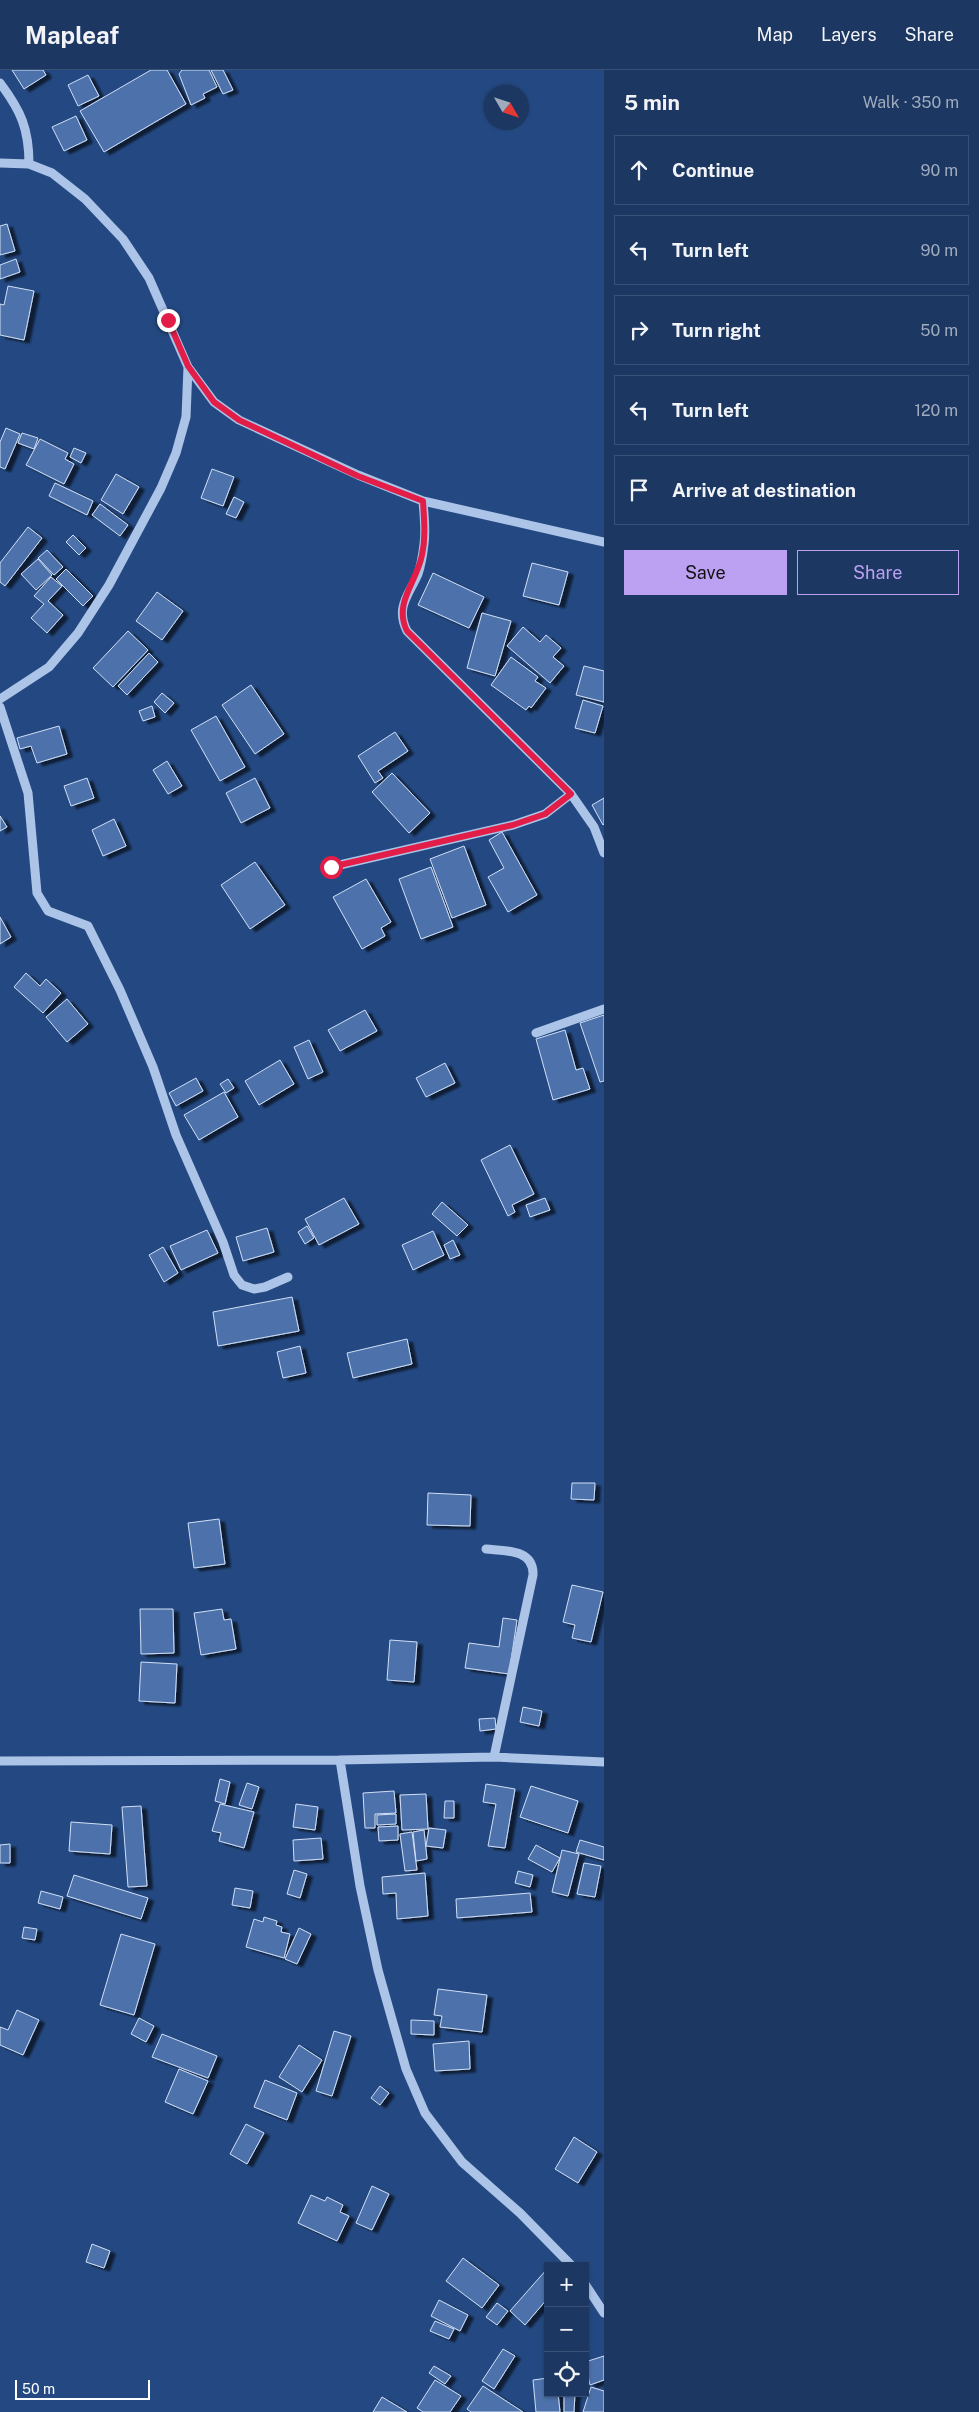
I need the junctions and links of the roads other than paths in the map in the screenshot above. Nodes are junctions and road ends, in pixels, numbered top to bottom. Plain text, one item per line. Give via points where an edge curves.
1 (0, 83) edge
2 (0, 162) edge
3 (28, 164) junction
4 (188, 366) junction
5 (423, 501) junction
6 (604, 542) edge
7 (0, 699) edge
8 (0, 707) edge
9 (571, 794) junction
10 (604, 853) edge
11 (331, 867) dead end
12 (604, 1009) edge
13 (536, 1033) dead end
14 (288, 1277) dead end
15 (486, 1549) dead end
16 (494, 1757) junction
17 (340, 1760) junction
18 (0, 1761) edge
19 (604, 1762) edge
20 (568, 2262) edge
21 (589, 2290) edge
22 (604, 2313) edge

1 - 3 street via 19,110 26,130
2 - 3 street
3 - 4 street via 52,173 85,199 123,239 149,278
4 - 5 street via 214,402 239,420 358,476
4 - 7 street via 186,417 176,453 161,488 108,586 78,634 49,668
5 - 6 street
5 - 9 street via 422,557 401,612 407,631
8 - 14 street via 28,793 37,893 48,911 88,926 153,1067 176,1135 234,1275 242,1284 254,1289
9 - 10 street via 594,828
9 - 11 street via 545,814 513,825
12 - 13 street
15 - 16 street via 515,1551 527,1557 533,1565
16 - 17 street
16 - 19 street
17 - 18 street
17 - 20 street via 360,1886 378,1970 406,2069 425,2113 462,2162 520,2213
21 - 22 street

